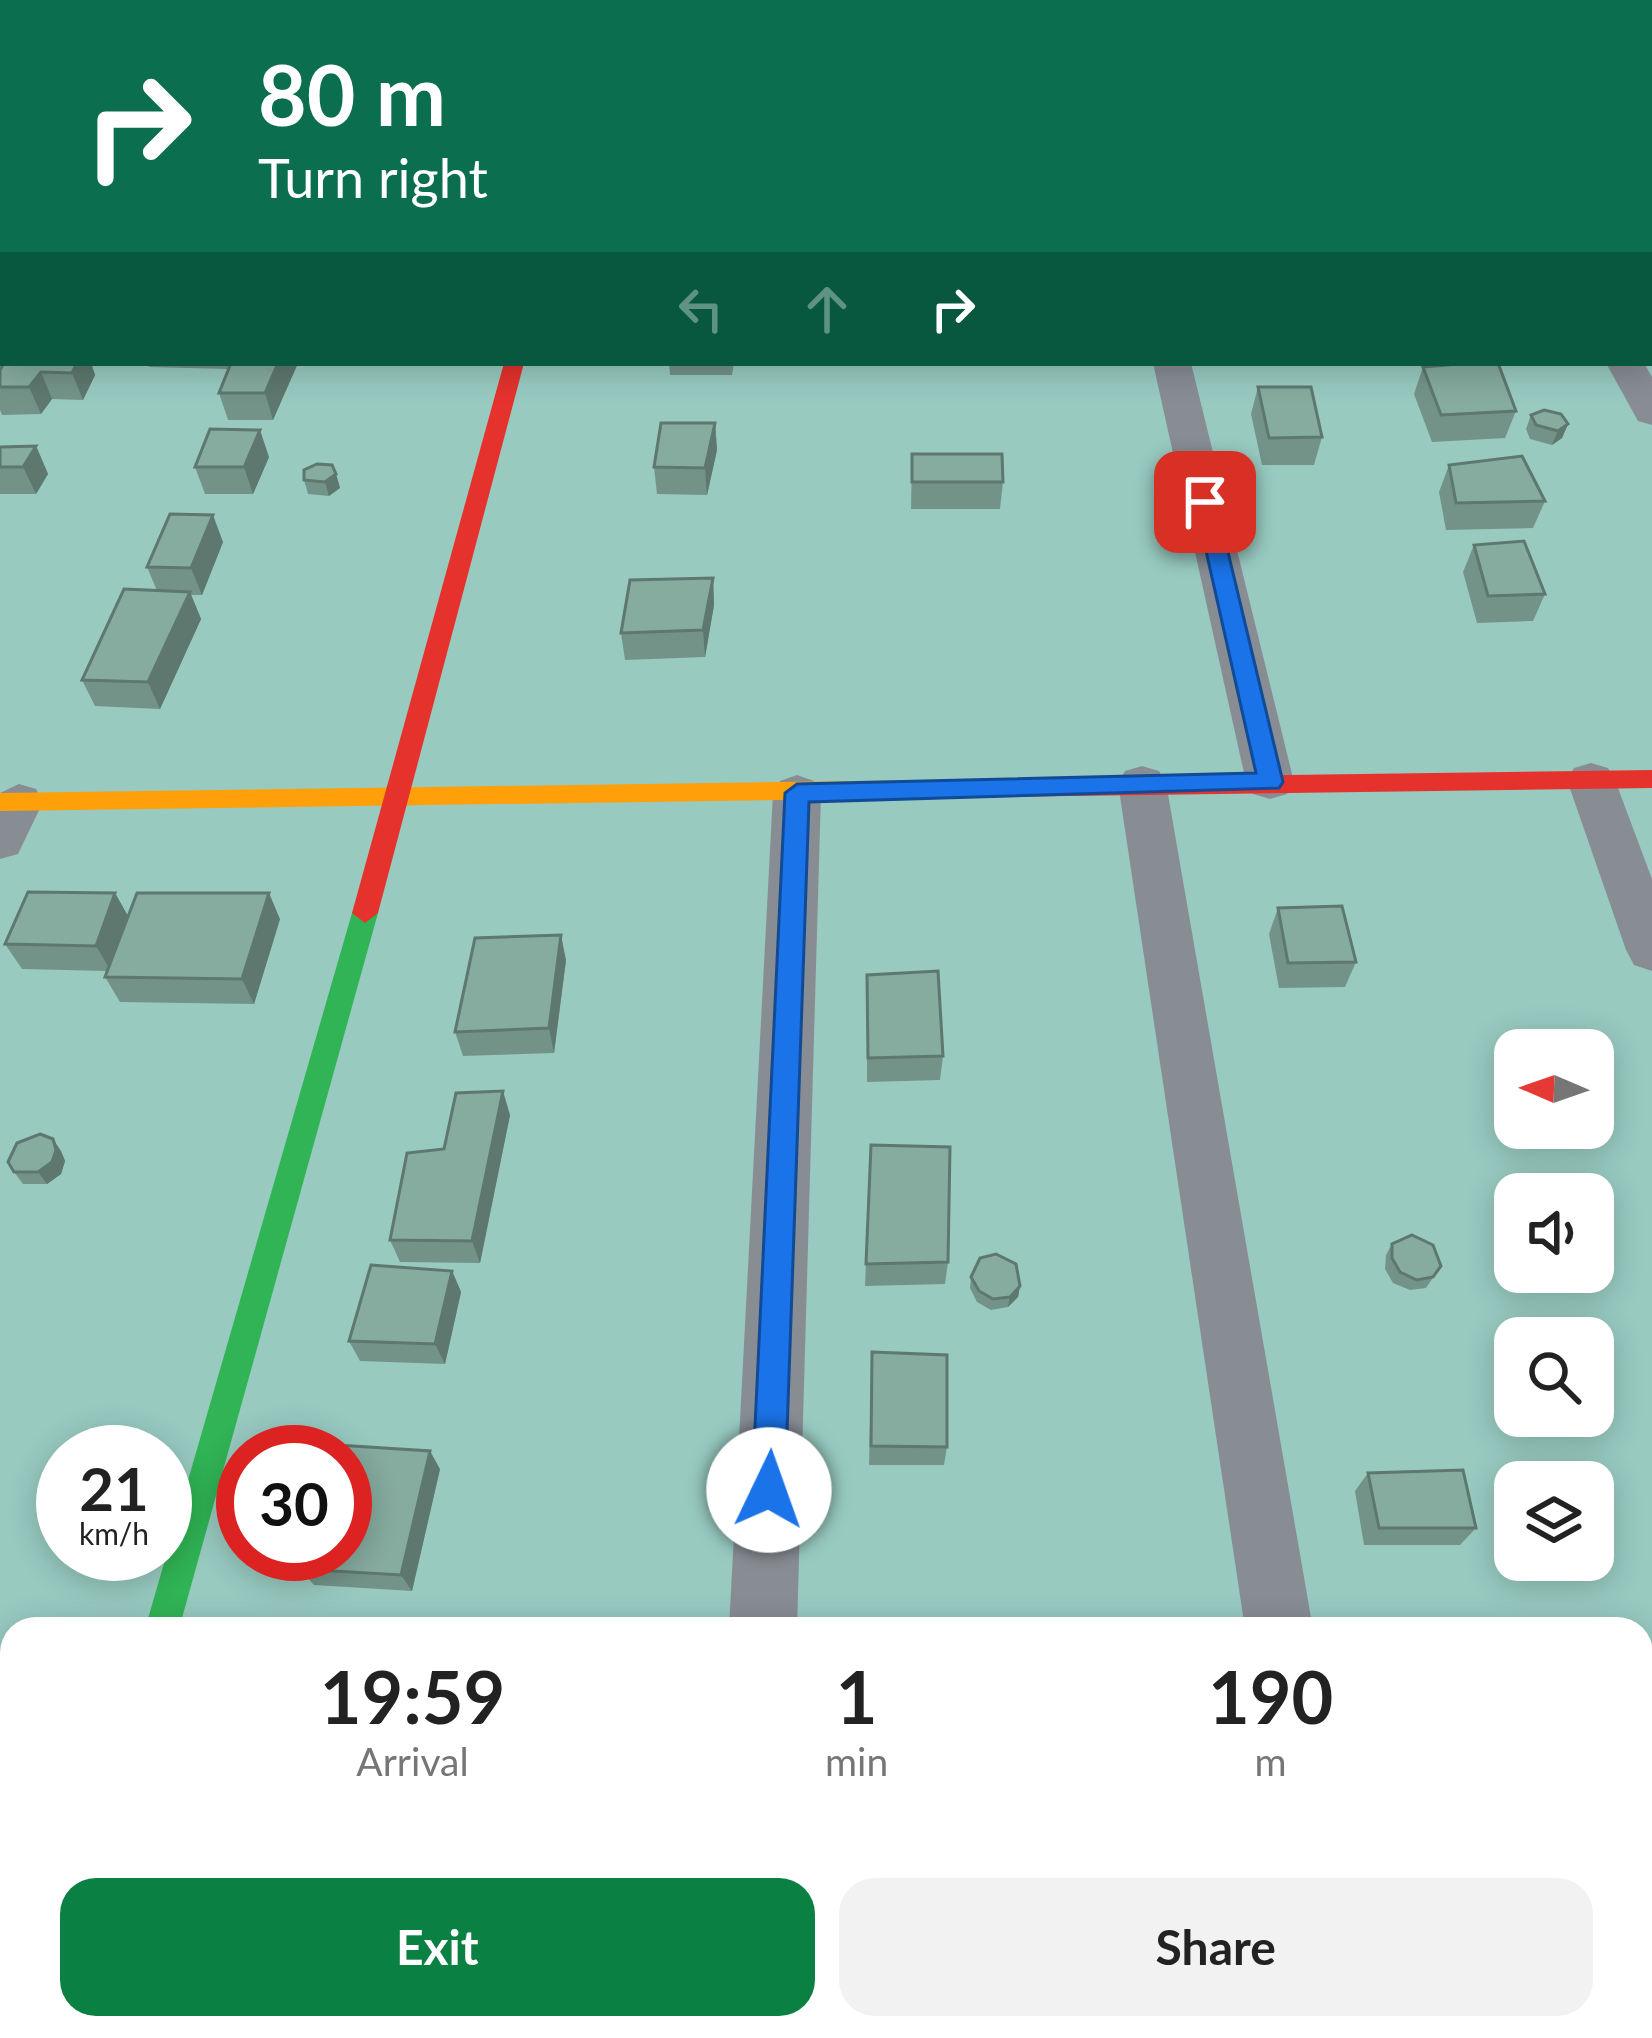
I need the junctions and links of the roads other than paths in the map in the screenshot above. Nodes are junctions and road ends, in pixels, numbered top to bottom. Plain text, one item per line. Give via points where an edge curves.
1 (513, 366) edge
2 (1173, 366) edge
3 (1627, 366) edge
4 (1652, 413) edge
5 (1652, 779) edge
6 (1592, 780) junction
7 (1270, 782) junction
8 (1142, 783) junction
9 (797, 793) junction
10 (398, 797) junction
11 (6, 815) edge
12 (1652, 950) edge
13 (165, 1617) edge
14 (763, 1617) edge
15 (1277, 1617) edge

1 - 10 street
2 - 7 street
3 - 4 street
5 - 6 street
6 - 7 street
6 - 12 street
7 - 8 street
8 - 9 street
8 - 15 street
9 - 10 street
9 - 14 street
10 - 11 street
10 - 13 street

